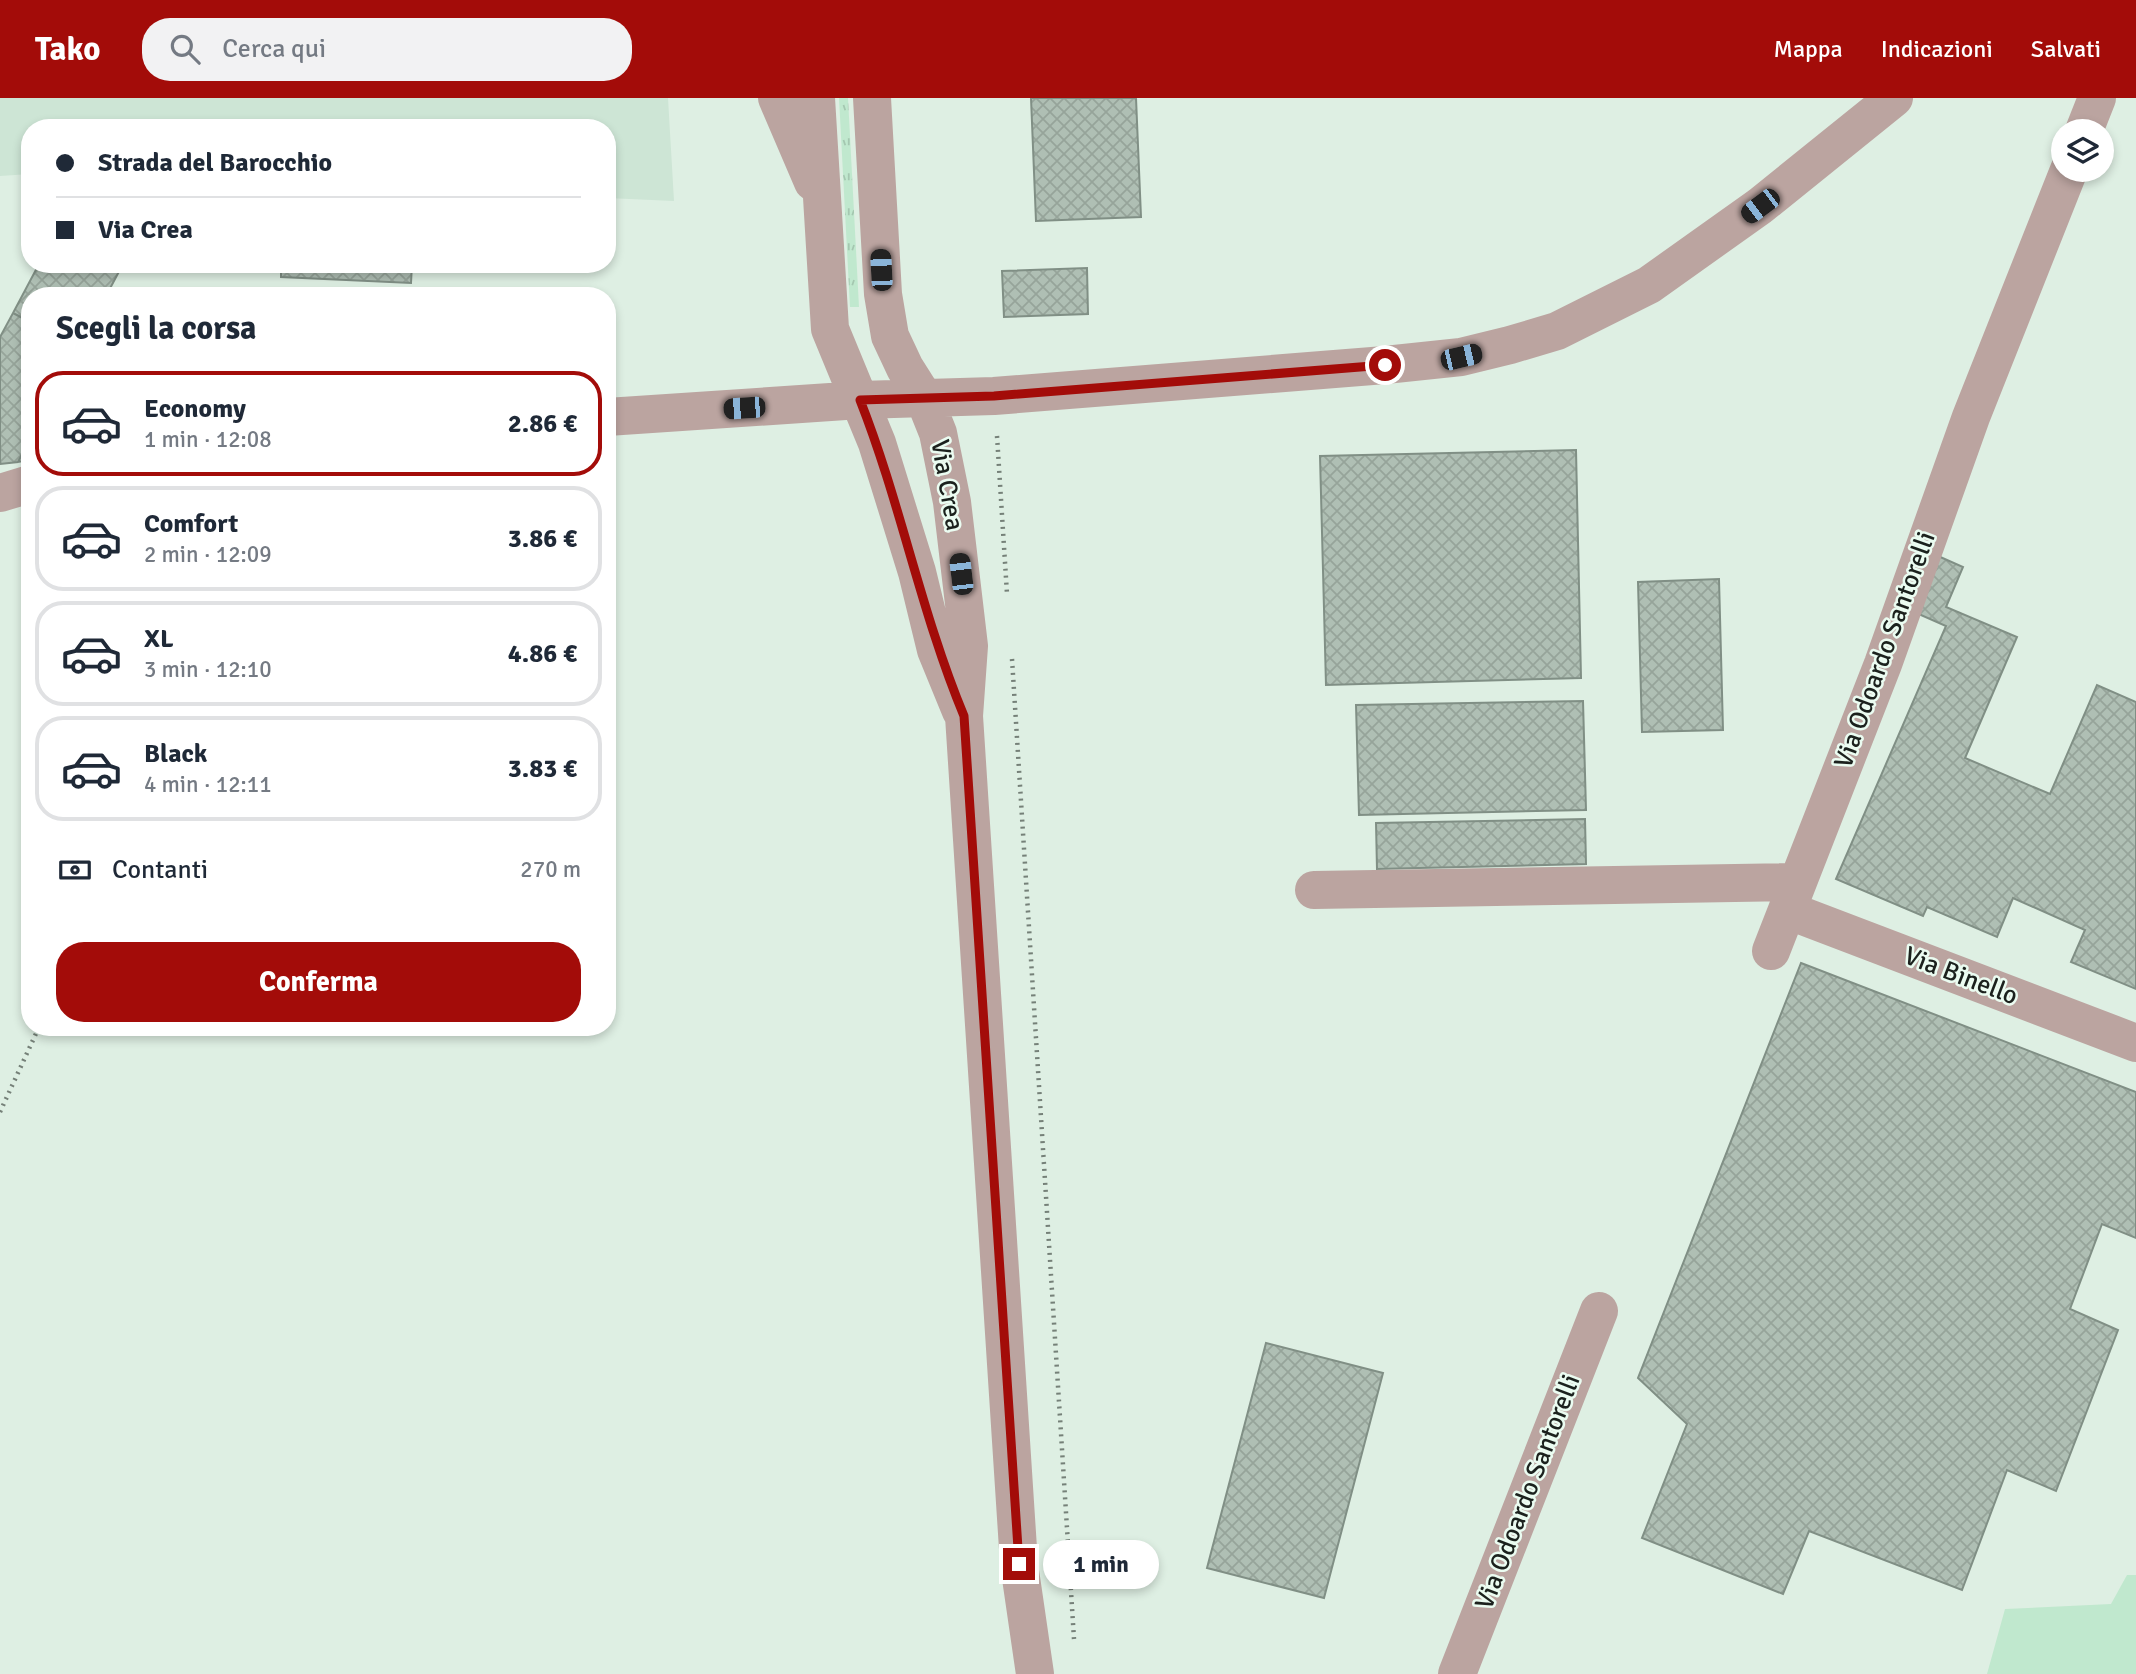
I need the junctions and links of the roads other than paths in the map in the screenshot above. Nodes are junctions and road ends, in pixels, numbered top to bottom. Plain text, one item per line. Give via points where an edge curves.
1 (777, 98) edge
2 (816, 98) edge
3 (872, 98) edge
4 (1894, 98) edge
5 (2097, 98) edge
6 (2089, 119) edge
7 (2064, 182) edge
8 (821, 200) junction
9 (924, 398) junction
10 (860, 400) junction
11 (616, 416) edge
12 (21, 487) edge
13 (0, 493) edge
14 (964, 716) junction
15 (1314, 890) dead end
16 (1792, 896) junction
17 (1771, 951) dead end
18 (2136, 1043) edge
19 (1599, 1311) dead end
20 (1019, 1564) junction
21 (1013, 1674) edge
22 (1035, 1674) edge
23 (1457, 1674) edge

1 - 8 street, Via Crea
2 - 8 street, Via Crea
3 - 9 street, Via Crea via 883,294 890,336
4 - 9 street via 1696,254 1649,285 1556,331 1461,357
5 - 6 street
7 - 16 street, Via Odoardo Santorelli
8 - 10 street, Via Crea via 830,329
9 - 10 street
9 - 14 street, Via Crea via 938,433 952,502 970,646
10 - 11 street
10 - 14 street, Via Crea via 917,572 936,650
12 - 13 street
14 - 20 street, Via Crea
15 - 16 street
16 - 17 street, Via Odoardo Santorelli
16 - 18 street, Via Binello
19 - 23 street, Via Odoardo Santorelli
20 - 21 street, Via Crea
20 - 22 street, Via Crea

